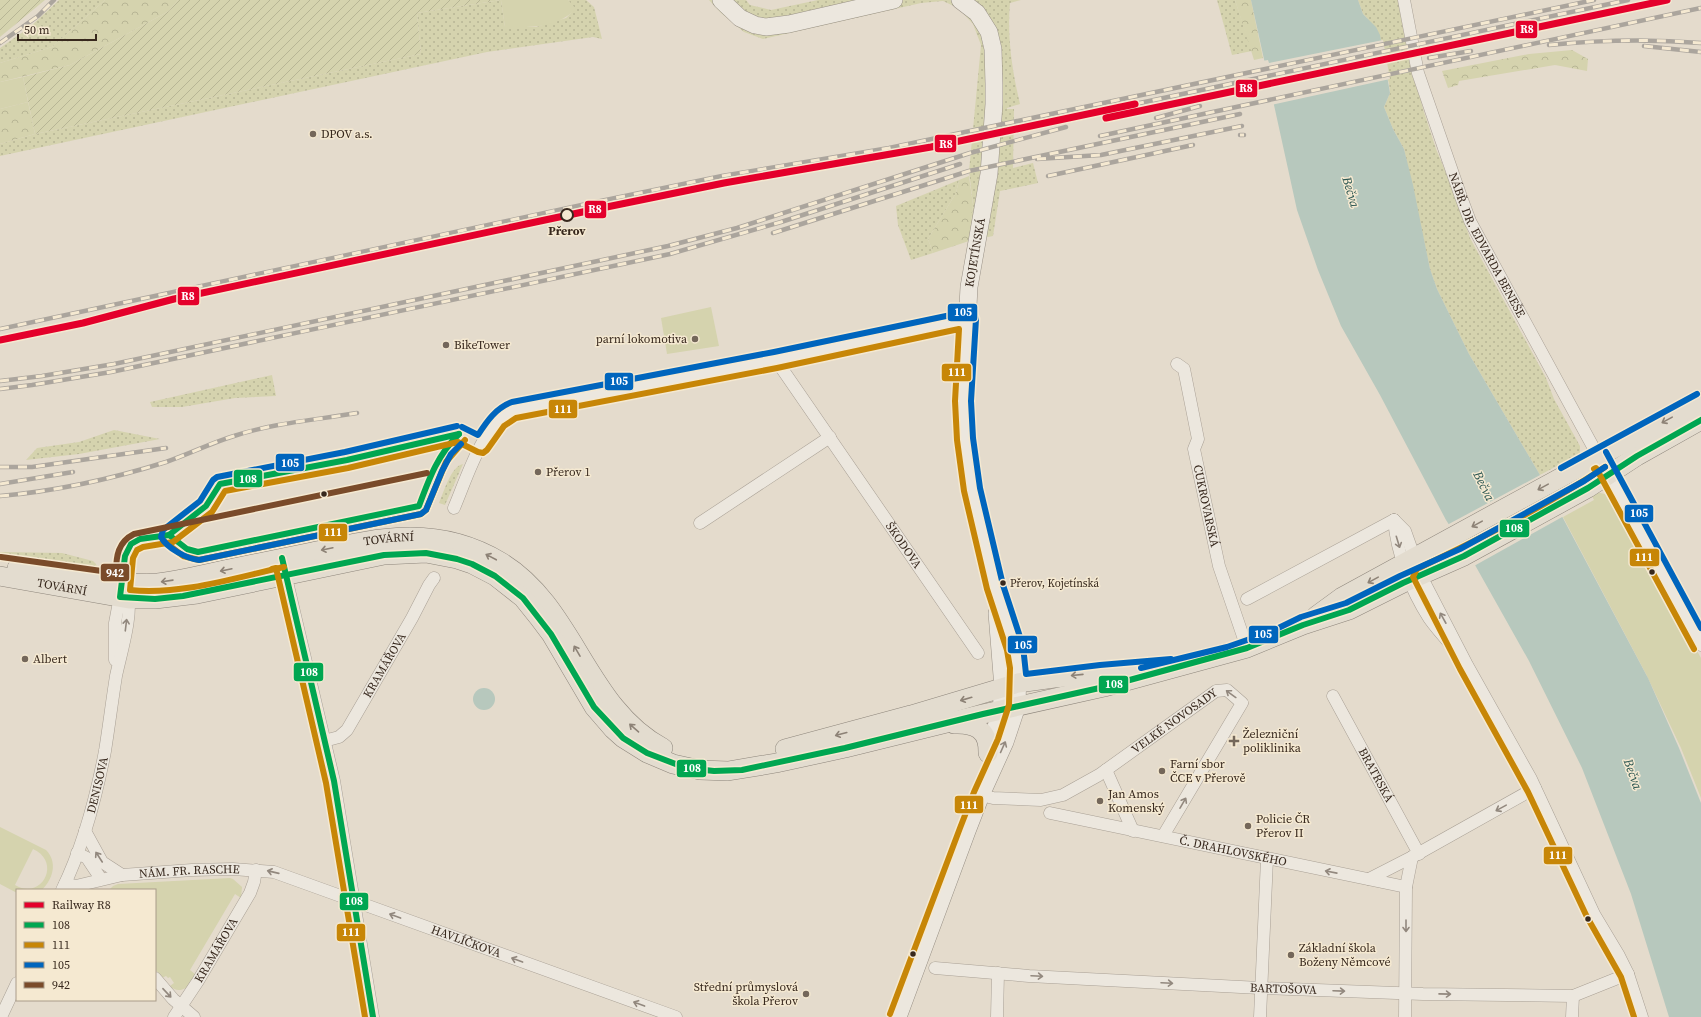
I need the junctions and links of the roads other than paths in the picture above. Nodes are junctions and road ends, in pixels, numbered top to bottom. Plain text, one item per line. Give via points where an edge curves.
1 (721, 0) edge
2 (894, 0) edge
3 (960, 0) edge
4 (1404, 0) edge
5 (861, 4) edge
6 (968, 319) junction
7 (776, 360) junction
8 (1177, 364) dead end
9 (1701, 401) edge
10 (1701, 420) edge
11 (830, 436) junction
12 (1599, 456) junction
13 (1609, 474) junction
14 (454, 508) dead end
15 (700, 523) dead end
16 (0, 565) edge
17 (284, 567) junction
18 (1412, 569) junction
19 (0, 576) edge
20 (434, 578) dead end
21 (124, 593) junction
22 (1247, 599) dead end
23 (1701, 645) edge
24 (1248, 648) junction
25 (978, 653) dead end
26 (1172, 668) junction
27 (1010, 686) junction
28 (591, 688) junction
29 (1333, 696) dead end
30 (1009, 708) junction
31 (943, 725) junction
32 (324, 741) junction
33 (988, 753) junction
34 (1102, 773) junction
35 (1535, 788) junction
36 (981, 796) junction
37 (1050, 813) dead end
38 (85, 831) junction
39 (1133, 831) junction
40 (1163, 836) junction
41 (77, 853) junction
42 (1415, 856) junction
43 (1267, 859) junction
44 (256, 870) junction
45 (122, 875) junction
46 (1369, 879) junction
47 (95, 884) edge
48 (64, 887) edge
49 (1406, 887) junction
50 (354, 901) junction
51 (935, 968) dead end
52 (998, 973) junction
53 (1628, 974) junction
54 (156, 979) edge
55 (16, 985) edge
56 (1260, 988) junction
57 (1406, 994) junction
58 (1573, 996) junction
59 (181, 1007) junction
60 (1, 1017) edge
61 (174, 1017) edge
62 (194, 1017) edge
63 (373, 1017) edge
64 (676, 1017) edge
65 (898, 1017) edge
66 (997, 1017) edge
67 (1260, 1017) edge
68 (1405, 1017) edge
69 (1572, 1017) edge
70 (1642, 1017) edge

1 - 5 main road via 740,18 766,27 789,24
2 - 5 main road
3 - 6 main road, KOJETÍNSKÁ via 977,13 989,32 993,49 994,84 989,174 969,286
4 - 12 street, NÁBŘ. DR. EDVARDA BENEŠE via 1418,74 1470,221
6 - 7 street
6 - 27 main road, KOJETÍNSKÁ via 963,401 965,440 972,489 995,587
7 - 11 street, ŠKODOVA
7 - 14 street via 507,412 491,429 481,445
8 - 24 street, CUKROVARSKÁ via 1184,370 1198,439 1194,449 1219,566
9 -> 12 main road
10 - 13 main road
11 - 15 street
11 - 25 street, ŠKODOVA
12 - 13 street, NÁBŘ. DR. EDVARDA BENEŠE
12 -> 18 main road via 1452,537
13 - 18 main road via 1464,556
13 - 23 street, NÁBŘ. DR. EDVARDA BENEŠE
16 - 21 main road, TOVÁRNÍ via 64,573
17 - 21 main road, TOVÁRNÍ via 183,596 154,599
17 - 28 main road, TOVÁRNÍ via 398,553 426,553 472,564 505,583 527,603
17 - 32 street
18 - 22 street via 1405,531 1394,520
18 - 24 main road via 1342,597 1303,625
18 - 35 street via 1430,619 1467,666
19 - 21 main road, TOVÁRNÍ
20 - 32 street, KRAMÁŘOVA via 347,730 339,737
21 - 38 street, DENISOVA via 114,636 116,677 104,756
24 - 26 main road
26 -> 27 main road via 1101,673
26 - 30 main road via 1104,687
27 -> 28 main road via 776,751 721,760 680,755 654,744
27 - 30 main road, KOJETÍNSKÁ
28 - 31 main road via 613,729 634,746 672,764 700,770 728,771 756,767
29 - 42 street, BRATRSKÁ
30 - 31 main road
30 - 33 main road
36 -> 30 main road via 1005,742
31 - 33 main road via 965,724 974,727 982,732 986,739
32 - 50 street via 334,781
33 - 36 main road
34 - 36 street via 1063,795 1041,800
34 - 39 street
40 -> 34 street, VELKÉ NOVOSADY via 1242,703 1227,690 1216,691
35 -> 42 street
35 - 53 street via 1594,914
36 - 65 main road
37 - 39 street, Č. DRAHLOVSKÉHO
38 - 41 street, DENISOVA
45 -> 38 street, NÁM. FR. RASCHE via 102,862
39 - 40 street, Č. DRAHLOVSKÉHO
40 - 43 street, Č. DRAHLOVSKÉHO
41 - 47 street via 87,858
41 - 48 street, DENISOVA
42 - 46 street
42 - 49 street
46 -> 43 street, Č. DRAHLOVSKÉHO
43 - 56 street
44 - 45 street, NÁM. FR. RASCHE via 200,870
50 -> 44 street, HAVLÍČKOVA via 274,872
44 - 59 street, KRAMÁŘOVA via 250,893
45 - 47 street, NÁM. FR. RASCHE
46 - 49 street, Č. DRAHLOVSKÉHO
47 - 48 street, NÁM. FR. RASCHE
49 -> 57 street
50 - 63 street
64 -> 50 street, HAVLÍČKOVA
51 - 52 street, BARTOŠOVA
52 -> 56 street, BARTOŠOVA
52 - 66 street
53 - 58 street, BARTOŠOVA
53 - 70 street
54 -> 59 street
55 - 60 street
56 -> 57 street, BARTOŠOVA
56 - 67 street
57 -> 58 street, BARTOŠOVA
57 - 68 street
58 - 69 street
59 - 61 street, KRAMÁŘOVA
59 - 62 street

